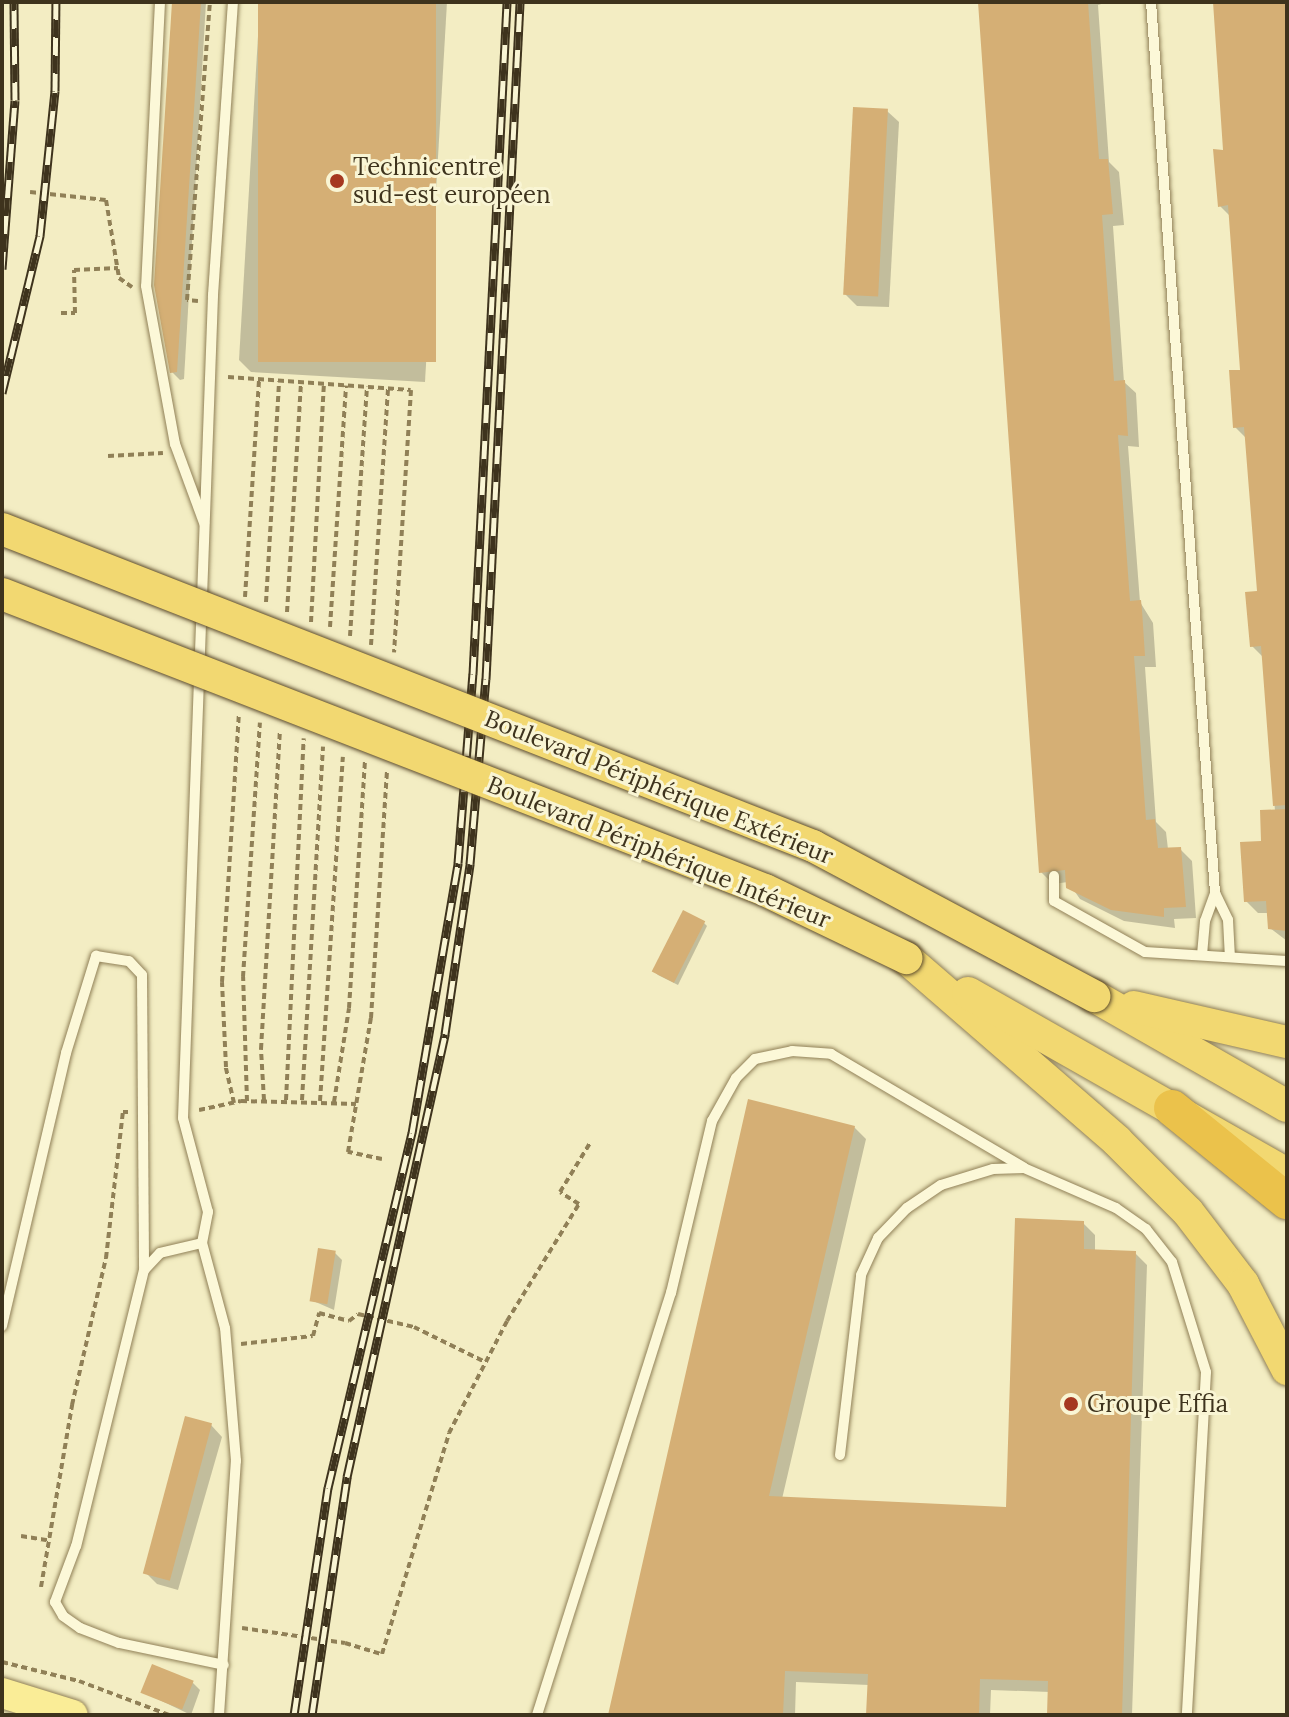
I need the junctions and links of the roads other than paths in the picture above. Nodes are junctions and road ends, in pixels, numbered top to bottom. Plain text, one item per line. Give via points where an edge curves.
1 (160, 2) edge
2 (233, 2) edge
3 (1151, 2) edge
4 (2, 529) edge
5 (206, 529) junction
6 (2, 594) edge
7 (1054, 876) dead end
8 (1215, 893) junction
9 (1202, 955) junction
10 (1230, 956) junction
11 (906, 958) junction
12 (1287, 961) edge
13 (1094, 996) junction
14 (1287, 1042) edge
15 (1287, 1106) edge
16 (1172, 1108) junction
17 (1024, 1168) junction
18 (1287, 1174) edge
19 (1287, 1201) edge
20 (202, 1243) junction
21 (144, 1270) junction
22 (2, 1326) edge
23 (1287, 1369) edge
24 (840, 1455) dead end
25 (224, 1665) junction
26 (2, 1693) edge
27 (73, 1715) edge
28 (219, 1715) edge
29 (537, 1715) edge
30 (1187, 1715) edge

1 - 5 lane via 146,286 175,444
2 - 5 lane via 213,310
3 - 8 lane
4 - 13 highway, Boulevard Périphérique Extérieur, bridge via 813,846
5 - 20 lane via 183,1118 208,1212
6 - 11 highway, Boulevard Périphérique Intérieur, bridge via 765,890
7 - 9 lane via 1054,901 1145,952
8 - 9 lane via 1205,921
8 - 10 lane via 1228,920
9 - 10 lane
10 - 12 lane
11 - 16 highway, Boulevard Périphérique Intérieur
11 - 23 highway via 1117,1141 1188,1212 1243,1284
13 - 14 highway
13 - 15 highway, Boulevard Périphérique Extérieur
16 - 18 highway, Boulevard Périphérique Intérieur
16 - 19 highway
17 - 24 lane via 993,1169 941,1185 878,1238 861,1275
17 - 29 lane via 831,1054 792,1051 755,1059 736,1078 712,1121 671,1293
17 - 30 lane via 1116,1208 1146,1229 1172,1262 1206,1372
20 - 21 lane via 160,1253
20 - 25 lane via 227,1347 236,1461
21 - 22 lane via 142,975 129,961 96,956 66,1053
21 - 25 lane via 76,1546 55,1602 80,1628 119,1643
25 - 28 lane
26 - 27 main road

